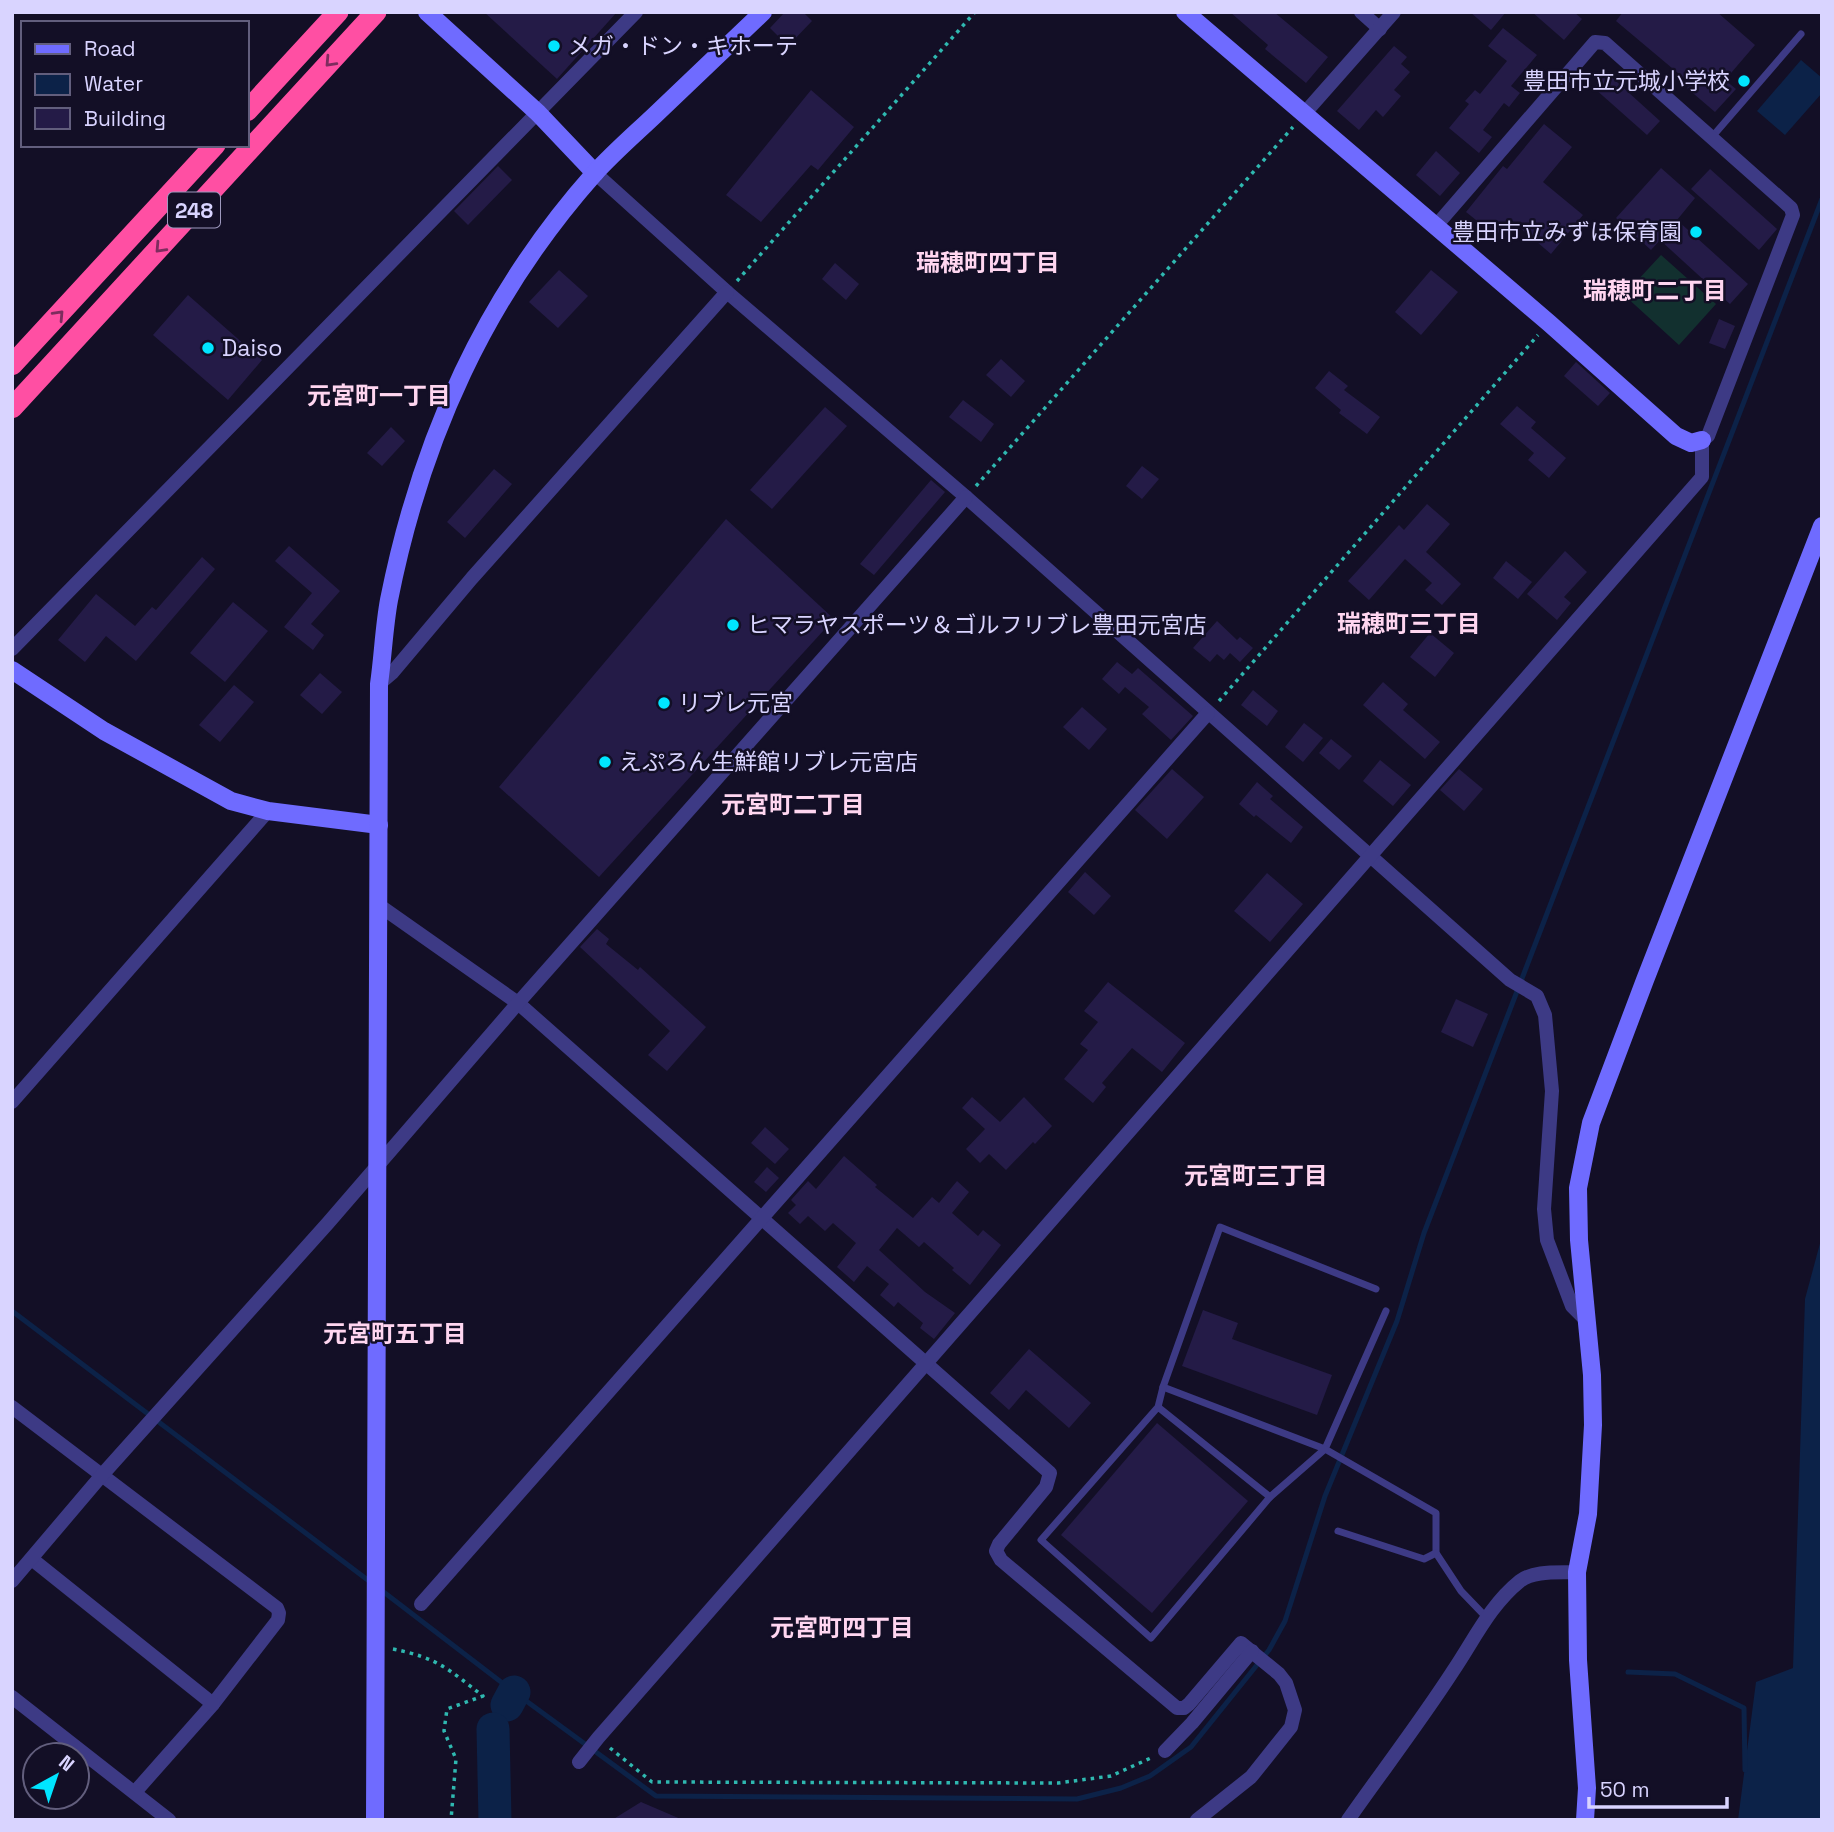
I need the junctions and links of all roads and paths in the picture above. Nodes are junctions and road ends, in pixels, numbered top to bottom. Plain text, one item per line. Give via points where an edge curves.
1 (338, 12) edge
2 (376, 12) edge
3 (427, 12) edge
4 (636, 12) edge
5 (763, 12) edge
6 (975, 12) edge
7 (1185, 12) edge
8 (1361, 12) edge
9 (1394, 12) edge
10 (1380, 29) junction
11 (1801, 34) dead end
12 (248, 110) edge
13 (538, 113) junction
14 (1303, 115) junction
15 (1712, 136) junction
16 (213, 147) edge
17 (595, 173) junction
18 (1435, 227) junction
19 (727, 292) junction
20 (1549, 323) junction
21 (12, 365) edge
22 (12, 408) edge
23 (1702, 440) junction
24 (966, 497) junction
25 (1822, 526) edge
26 (12, 649) edge
27 (12, 670) edge
28 (379, 684) junction
29 (1208, 713) junction
30 (268, 811) junction
31 (379, 825) junction
32 (1370, 855) junction
33 (380, 906) junction
34 (517, 1003) junction
35 (12, 1102) edge
36 (377, 1166) junction
37 (762, 1218) junction
38 (1376, 1289) dead end
39 (1386, 1311) dead end
40 (1586, 1320) junction
41 (925, 1365) junction
42 (1163, 1387) junction
43 (1158, 1407) junction
44 (15, 1415) edge
45 (1325, 1449) junction
46 (102, 1475) junction
47 (1270, 1497) junction
48 (1338, 1531) dead end
49 (1436, 1553) junction
50 (33, 1560) junction
51 (1577, 1572) junction
52 (12, 1581) edge
53 (421, 1604) dead end
54 (1486, 1617) junction
55 (375, 1645) junction
56 (1252, 1652) junction
57 (12, 1697) edge
58 (213, 1704) junction
59 (598, 1738) junction
60 (1166, 1751) joint
61 (579, 1762) dead end
62 (135, 1792) junction
63 (169, 1820) edge
64 (375, 1820) edge
65 (451, 1820) edge
66 (1197, 1820) edge
67 (1348, 1820) edge
68 (1585, 1820) edge

1 - 12 highway
2 -> 22 highway, 248
3 - 13 street
4 - 13 street
5 - 17 street
6 - 19 path
7 - 14 street
8 - 10 street
9 - 10 street
10 - 14 street
11 - 15 lane
13 - 17 street
13 - 26 street
14 - 18 street
14 - 24 path
15 - 18 street via 1605,43 1595,42
15 - 23 street via 1791,208 1793,215
21 -> 16 highway, 248
17 - 19 street
17 - 28 street via 525,264 476,345 442,417 407,524 388,603
18 - 20 street
19 - 24 street
19 - 28 street
20 - 23 street via 1676,436 1691,443
20 - 29 path
23 - 32 street via 1702,477
24 - 29 street
24 - 34 street
25 - 40 street via 1591,1124 1578,1188
27 - 30 street via 184,777 231,802
28 - 31 street
29 - 32 street
29 - 37 street
30 - 31 street
30 - 35 street
31 - 33 street
32 - 40 street via 1510,980 1537,996 1545,1015 1552,1091 1544,1209 1547,1240 1572,1306
32 - 41 street
33 - 34 street
33 - 36 street
34 - 36 street
34 - 37 street
36 - 46 street
36 - 55 street
37 - 41 street
37 - 53 street
38 - 42 lane via 1220,1227
39 - 45 lane
40 - 51 street via 1594,1425 1588,1514
41 - 56 street via 1050,1474 1046,1487 999,1544 996,1551 1001,1560 1177,1708 1189,1704 1241,1643
41 - 59 street
42 - 43 lane
42 - 45 lane
43 - 47 lane
43 - 47 lane via 1041,1540 1151,1638
44 - 46 street
45 - 47 lane
45 - 49 lane via 1436,1513
46 - 50 street
46 - 58 street via 277,1608 278,1620
48 - 49 lane via 1424,1559
49 - 54 lane via 1461,1591
50 - 52 street
50 - 58 street
51 - 54 street via 1532,1574
51 - 68 street
54 - 67 street
55 - 64 street
55 - 65 path via 440,1662 484,1696 446,1709 444,1731 456,1759
56 - 60 street
56 - 66 street via 1286,1683 1295,1710 1291,1727 1251,1777
57 - 62 street
58 - 62 street
59 - 60 path via 652,1782 1058,1783 1111,1776
59 - 61 street
62 - 63 street

